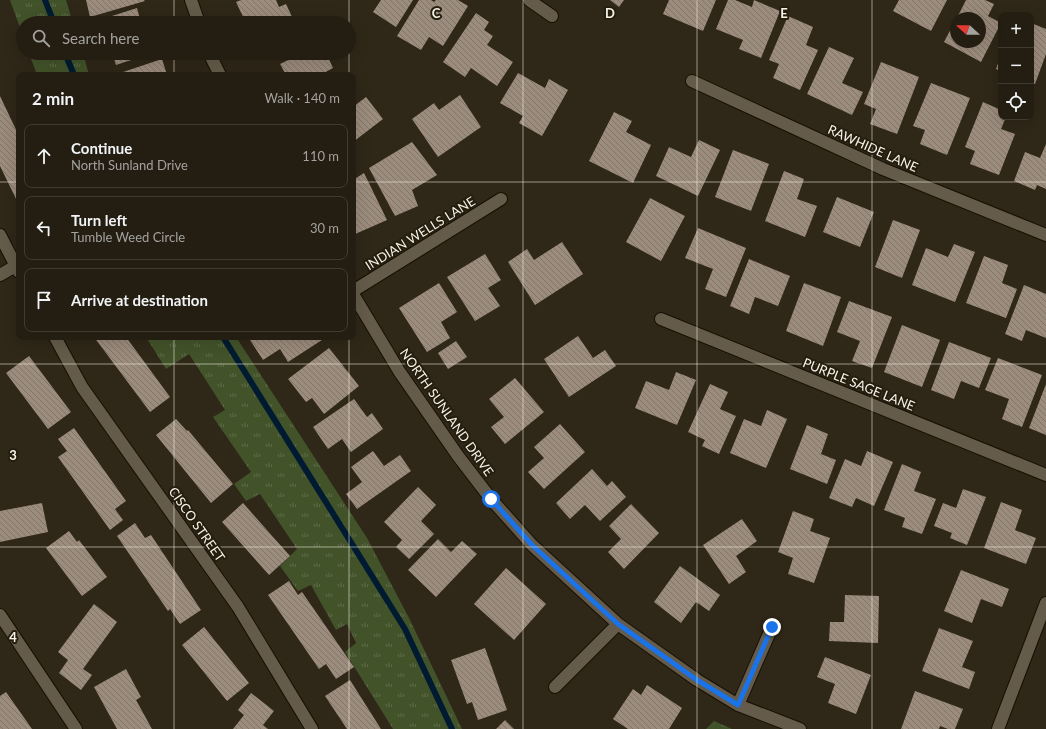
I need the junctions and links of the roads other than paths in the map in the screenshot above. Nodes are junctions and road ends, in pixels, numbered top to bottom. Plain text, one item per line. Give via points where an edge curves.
1 (191, 0) edge
2 (530, 0) edge
3 (197, 16) edge
4 (552, 16) dead end
5 (212, 60) edge
6 (218, 72) edge
7 (692, 81) dead end
8 (502, 199) dead end
9 (0, 235) edge
10 (1046, 235) edge
11 (16, 263) edge
12 (16, 268) edge
13 (0, 275) edge
14 (356, 290) edge
15 (356, 297) edge
16 (661, 319) dead end
17 (57, 340) edge
18 (1046, 475) edge
19 (1046, 603) edge
20 (0, 615) edge
21 (618, 624) junction
22 (772, 627) dead end
23 (555, 687) dead end
24 (738, 705) junction
25 (76, 729) edge
26 (312, 729) edge
27 (800, 729) edge
28 (998, 729) edge

1 - 3 street
2 - 4 street
5 - 6 street
7 - 10 street, RAWHIDE LANE via 883,169
8 - 14 street, INDIAN WELLS LANE
9 - 11 street
12 - 13 street
15 - 21 street, NORTH SUNLAND DRIVE via 399,371 491,499 532,545
16 - 18 street, PURPLE SAGE LANE
17 - 26 street, CISCO STREET via 82,387 238,607
19 - 28 street
20 - 25 street
21 - 23 street
21 - 24 street, NORTH SUNLAND DRIVE via 697,680
22 - 24 street
24 - 27 street, NORTH SUNLAND DRIVE

